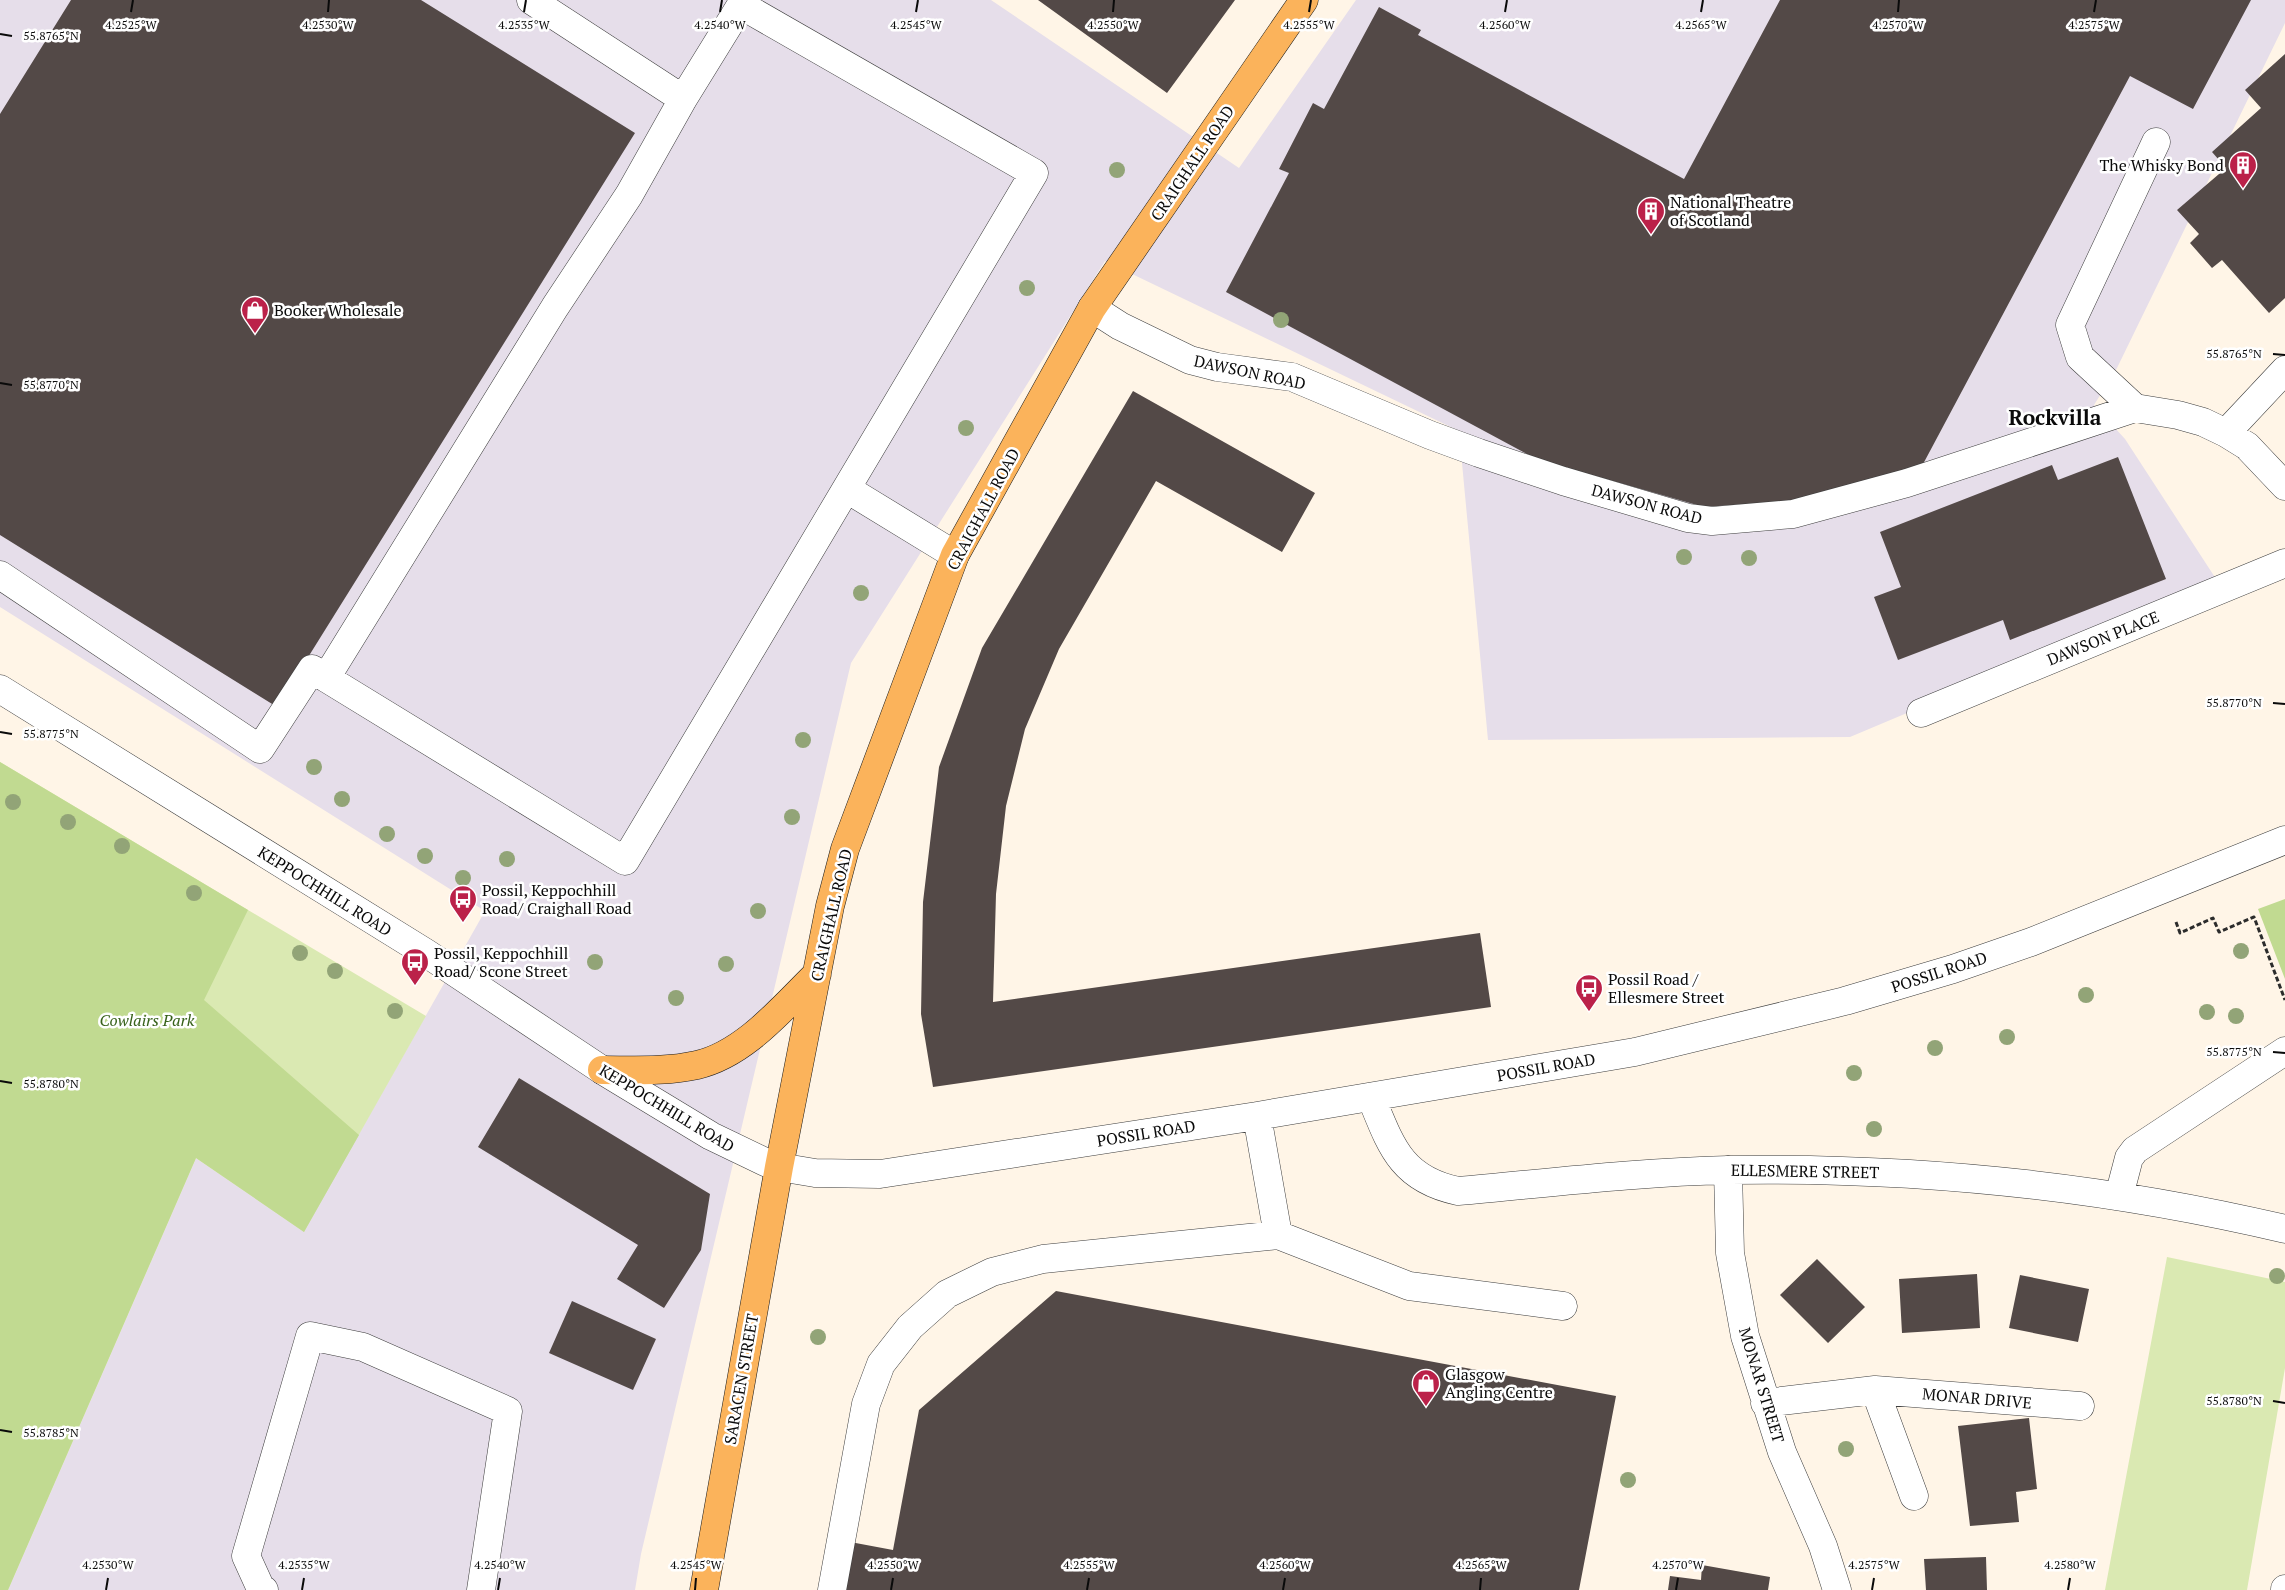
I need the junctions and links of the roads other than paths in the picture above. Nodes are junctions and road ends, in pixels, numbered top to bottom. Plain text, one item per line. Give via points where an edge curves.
1 (530, 0) edge
2 (1304, 0) edge
3 (683, 99) junction
4 (2156, 142) dead end
5 (1092, 308) junction
6 (2285, 370) edge
7 (2135, 408) junction
8 (2226, 433) junction
9 (2285, 486) edge
10 (847, 489) junction
11 (955, 555) junction
12 (2285, 563) edge
13 (0, 575) edge
14 (326, 678) junction
15 (0, 689) edge
16 (1921, 713) dead end
17 (2285, 840) edge
18 (817, 974) junction
19 (2285, 1051) edge
20 (602, 1070) junction
21 (1371, 1097) junction
22 (1257, 1116) junction
23 (779, 1167) junction
24 (1728, 1170) junction
25 (2119, 1196) junction
26 (2285, 1229) edge
27 (1278, 1234) junction
28 (1563, 1306) dead end
29 (1875, 1390) junction
30 (1765, 1403) junction
31 (2080, 1406) dead end
32 (1914, 1496) dead end
33 (264, 1590) edge
34 (481, 1590) edge
35 (704, 1590) edge
36 (832, 1590) edge
37 (1837, 1590) edge

1 - 3 street
2 - 5 main road, CRAIGHALL ROAD
3 - 10 street via 741,5 1034,173
3 - 14 street via 629,195 555,307
4 - 7 street via 2070,325 2080,357
5 - 7 street, DAWSON ROAD via 1120,326 1190,360 1292,377 1430,435 1496,458 1688,518 1712,521 1793,514 1848,500
5 - 11 main road, CRAIGHALL ROAD
6 - 8 street
7 - 8 street, DAWSON ROAD via 2186,417
8 - 9 street, DAWSON ROAD via 2247,446
10 - 11 street
10 - 14 street via 625,861
11 - 18 main road, CRAIGHALL ROAD via 845,849
12 - 16 street, DAWSON PLACE
13 - 14 street via 260,749 312,669
15 - 20 street, KEPPOCHHILL ROAD via 426,953
17 - 21 street, POSSIL ROAD via 2031,942 1845,1001 1635,1052
18 - 20 main road via 771,1019 720,1058 673,1069
18 - 23 main road, CRAIGHALL ROAD
19 - 25 street via 2135,1150 2129,1158
20 - 23 street, KEPPOCHHILL ROAD via 711,1136
21 - 22 street, POSSIL ROAD
21 - 24 street, ELLESMERE STREET via 1390,1145 1400,1159 1419,1176 1439,1187 1458,1191
22 - 23 street, POSSIL ROAD via 880,1174 815,1173
22 - 27 street
23 - 35 main road, SARACEN STREET
24 - 25 street, ELLESMERE STREET via 1928,1174 2011,1181
24 - 30 street, MONAR STREET via 1730,1252 1745,1336
25 - 26 street, ELLESMERE STREET
27 - 28 street via 1409,1286
27 - 36 street via 1043,1259 992,1272 947,1294 910,1327 881,1364 866,1404
29 - 30 street, MONAR DRIVE
29 - 31 street, MONAR DRIVE
29 - 32 street
30 - 37 street, MONAR STREET via 1782,1452 1823,1546
33 - 34 street via 246,1556 310,1336 363,1347 508,1411

